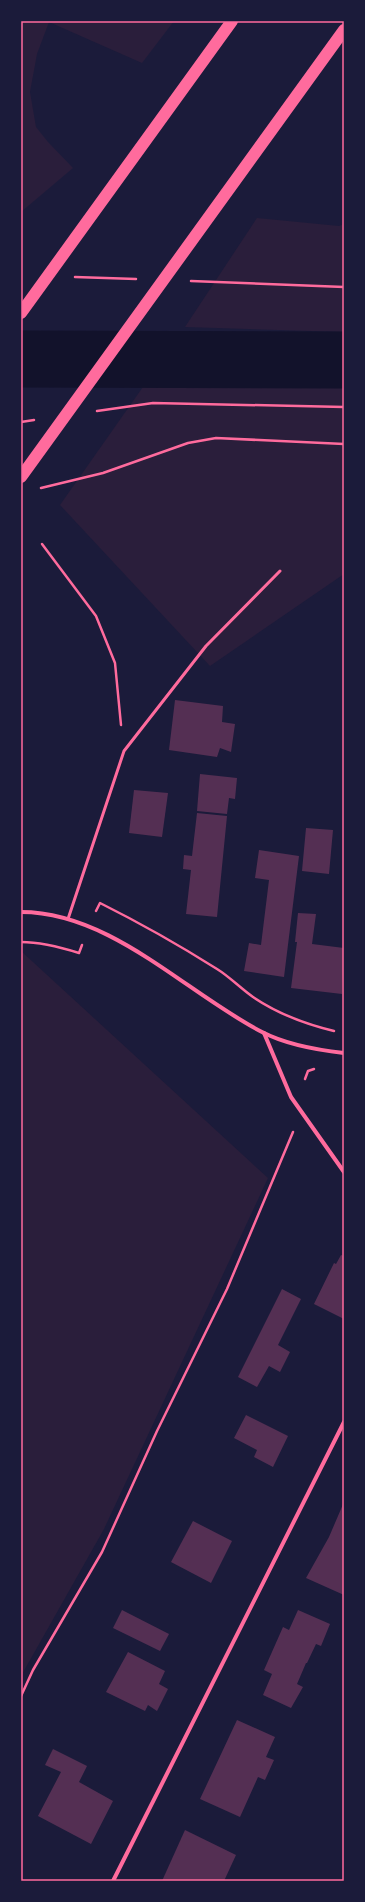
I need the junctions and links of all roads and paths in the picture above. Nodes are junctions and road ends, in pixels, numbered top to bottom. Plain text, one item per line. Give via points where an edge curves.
1 (232, 21) edge
2 (344, 30) edge
3 (21, 313) edge
4 (344, 407) edge
5 (91, 412) dead end
6 (36, 419) dead end
7 (21, 422) edge
8 (344, 444) edge
9 (21, 477) edge
10 (35, 489) dead end
11 (42, 544) dead end
12 (280, 571) dead end
13 (124, 751) junction
14 (21, 912) edge
15 (68, 918) junction
16 (264, 1033) junction
17 (344, 1053) edge
18 (321, 1066) dead end
19 (291, 1097) junction
20 (301, 1112) junction
21 (344, 1172) edge
22 (344, 1422) edge
23 (21, 1696) edge
24 (113, 1881) edge

1 - 3 highway
2 - 9 highway
4 - 5 path via 153,403
6 - 7 path
8 - 10 path via 216,438 188,443 103,473
11 - 13 path via 96,616 115,663
12 - 13 lane via 206,646
13 - 15 lane
14 - 15 street via 37,912
15 - 16 street via 129,947 224,1010
16 - 17 street via 316,1050
16 - 19 street
18 - 19 path via 308,1071 305,1089
19 - 20 street
20 - 21 street
20 - 23 path via 227,1289 102,1552 33,1670
22 - 24 street

